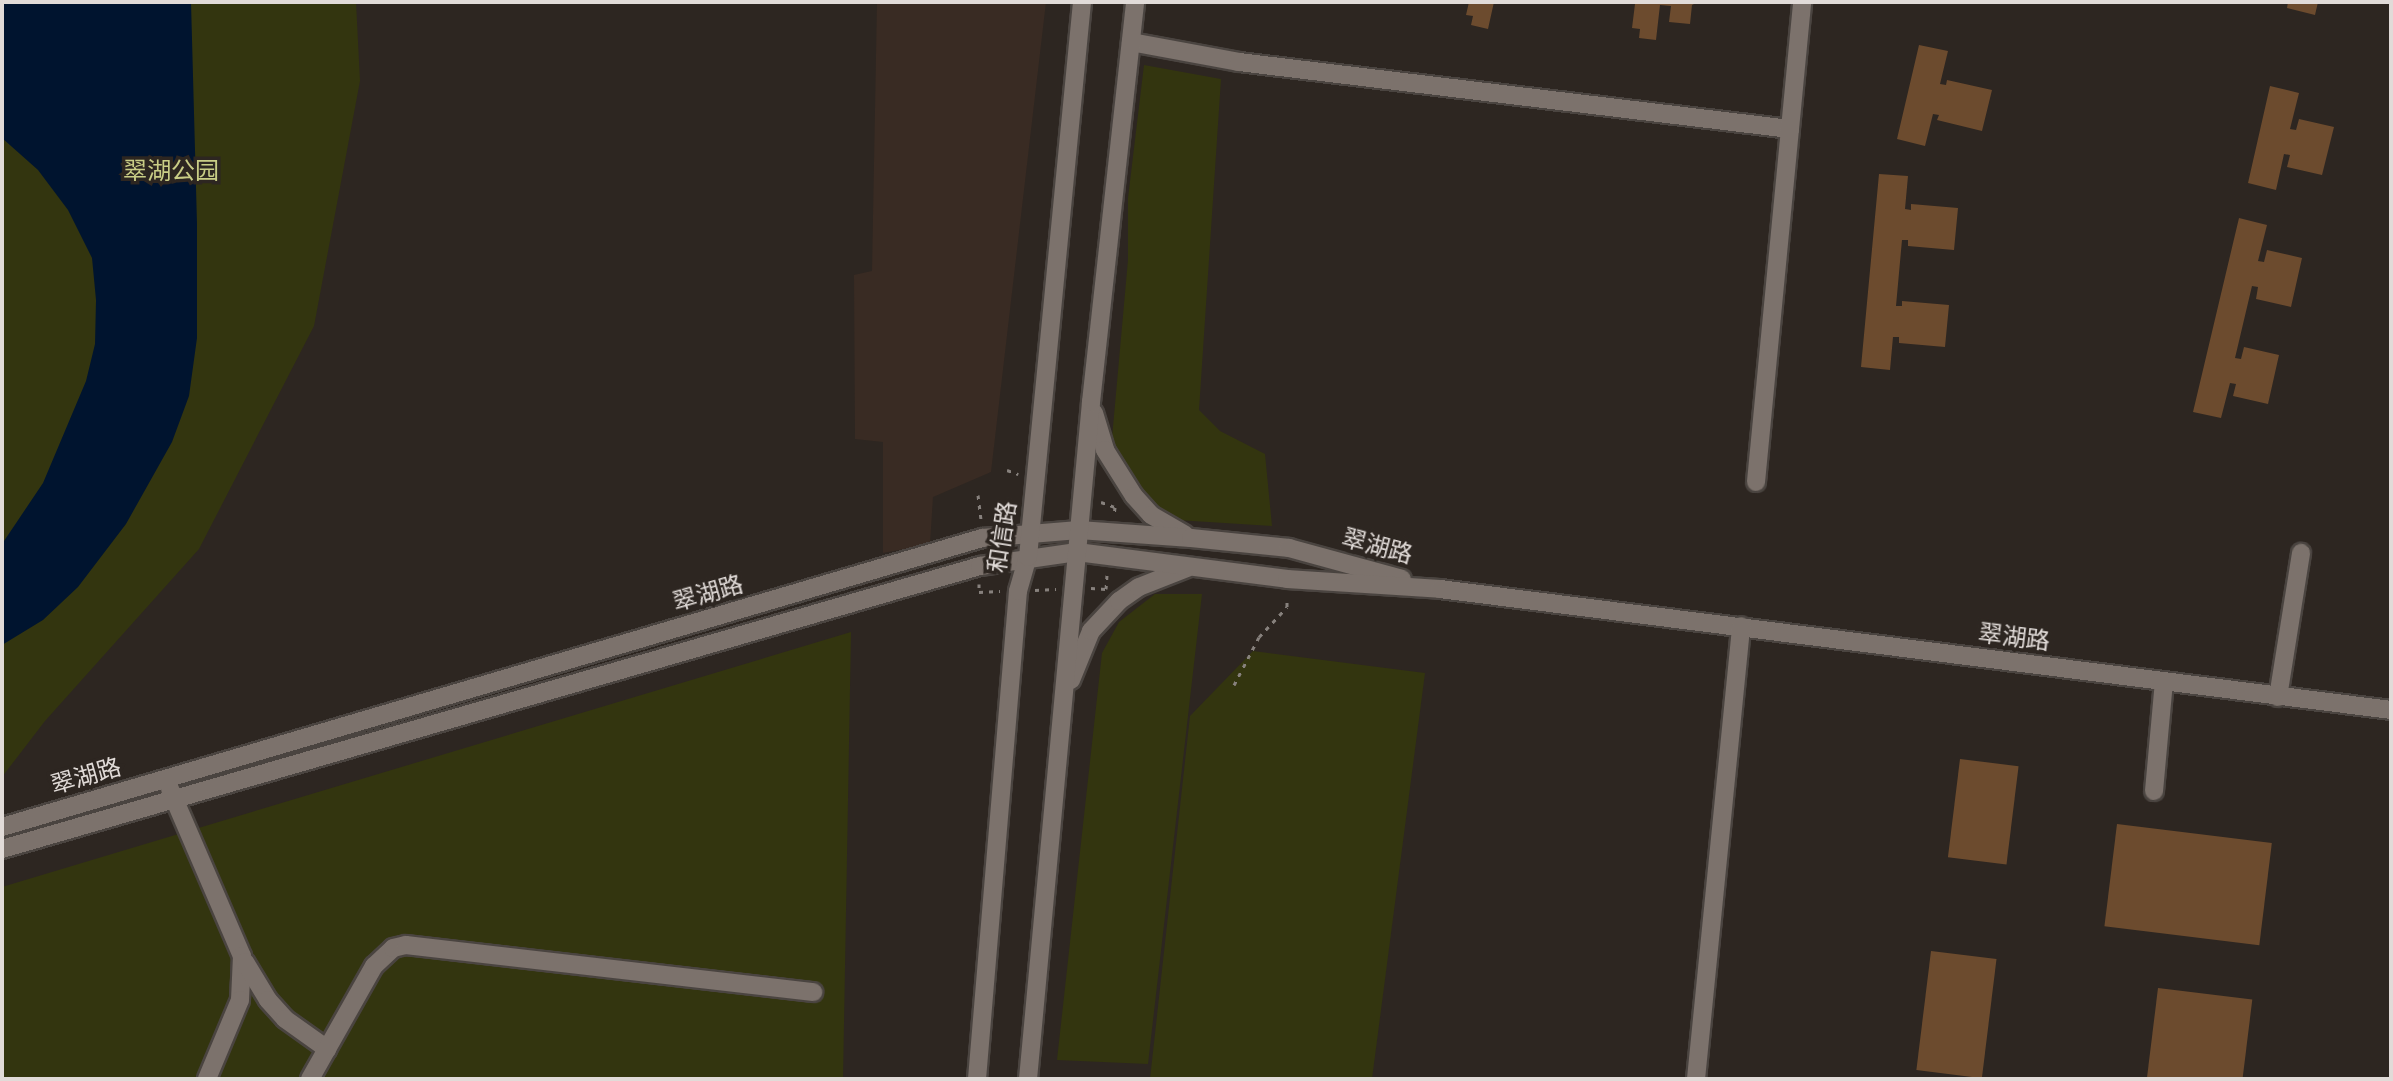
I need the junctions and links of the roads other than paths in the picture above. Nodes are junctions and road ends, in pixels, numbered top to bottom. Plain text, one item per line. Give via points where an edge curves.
1 (1082, 2) edge
2 (1135, 2) edge
3 (1802, 2) edge
4 (1131, 42) junction
5 (1790, 129) junction
6 (1091, 402) junction
7 (1756, 482) dead end
8 (1079, 530) junction
9 (1030, 532) junction
10 (1191, 538) junction
11 (1077, 552) junction
12 (2301, 553) dead end
13 (1028, 557) junction
14 (1190, 566) junction
15 (1440, 589) junction
16 (1741, 626) junction
17 (2164, 682) junction
18 (2278, 697) junction
19 (1063, 698) junction
20 (2391, 710) edge
21 (166, 779) junction
22 (2154, 791) dead end
23 (174, 799) junction
24 (2, 827) edge
25 (2, 849) edge
26 (242, 956) junction
27 (813, 992) dead end
28 (327, 1049) junction
29 (207, 1079) edge
30 (310, 1079) edge
31 (977, 1079) edge
32 (1028, 1079) edge
33 (1696, 1079) edge

1 - 9 street, 和信路
2 - 4 street
3 - 5 street
4 - 5 street via 1239,62
4 - 6 street
5 - 7 street
6 - 8 street
6 - 10 street via 1105,450 1134,496 1151,515
8 - 9 street, 翠湖路
8 - 10 street, 翠湖路
8 - 11 street
9 - 13 street, 和信路
9 - 21 street, 翠湖路 via 982,538
10 - 15 street, 翠湖路 via 1289,548
11 - 13 street, 翠湖路
11 - 14 street, 翠湖路
11 - 19 street
12 - 18 street
13 - 23 street, 翠湖路 via 980,566
13 - 31 street, 和信路 via 1018,591
14 - 15 street, 翠湖路 via 1287,579
14 - 19 street via 1139,587 1109,611 1091,631
15 - 16 street, 翠湖路
16 - 17 street, 翠湖路
16 - 33 street
17 - 18 street, 翠湖路
17 - 22 street
18 - 20 street, 翠湖路
19 - 32 street
21 - 23 street
21 - 24 street, 翠湖路
23 - 25 street, 翠湖路
23 - 26 street
26 - 28 street via 268,1000 305,1036
26 - 29 street via 240,1000
27 - 28 street via 406,945 382,955
28 - 30 street

